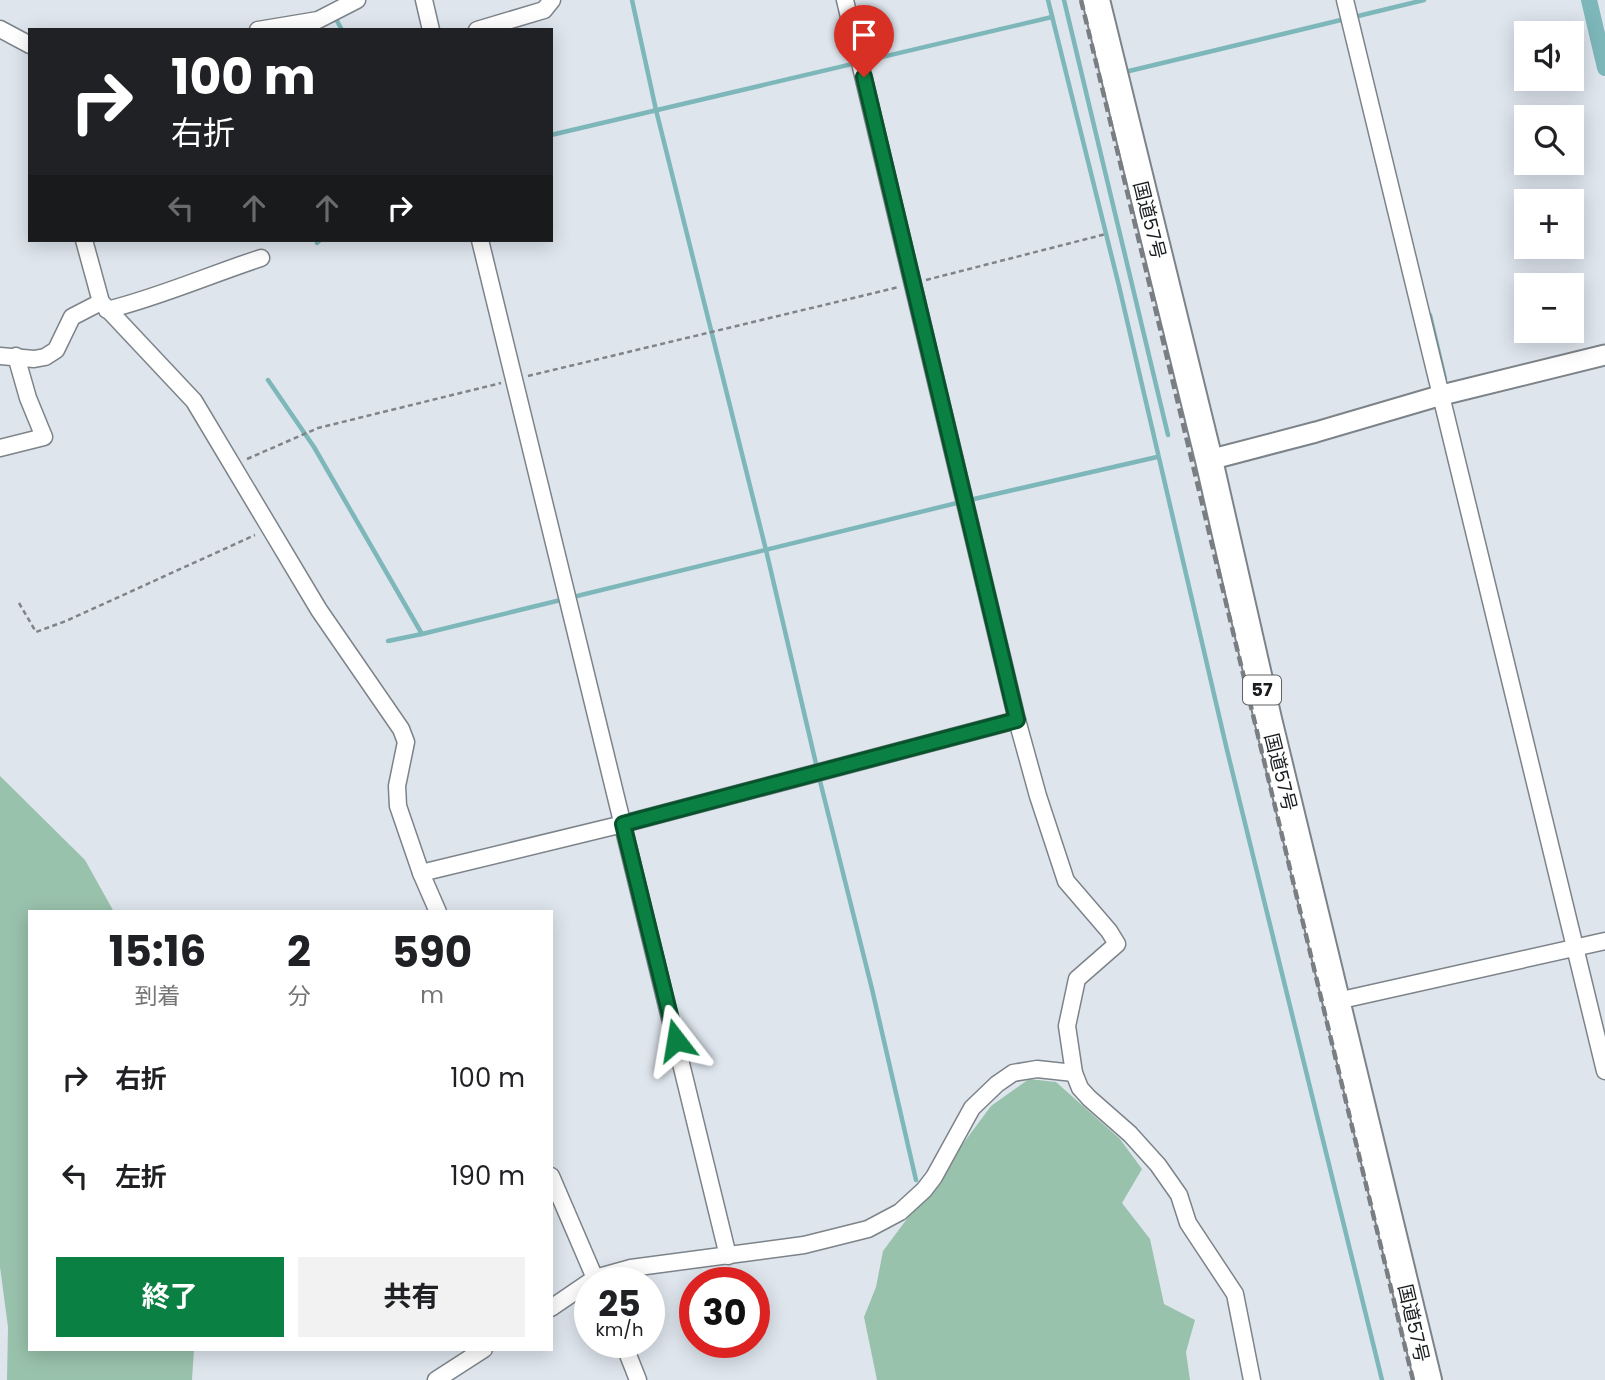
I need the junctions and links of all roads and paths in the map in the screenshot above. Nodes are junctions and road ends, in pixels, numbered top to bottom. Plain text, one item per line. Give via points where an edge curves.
1 (357, 0) edge
2 (424, 0) edge
3 (552, 0) edge
4 (845, 0) edge
5 (1096, 0) edge
6 (1345, 0) edge
7 (270, 28) edge
8 (431, 28) edge
9 (484, 28) edge
10 (0, 29) edge
11 (28, 44) edge
12 (1106, 234) dead end
13 (84, 242) edge
14 (480, 242) edge
15 (261, 258) dead end
16 (914, 283) junction
17 (104, 306) junction
18 (1605, 355) edge
19 (8, 356) edge
20 (512, 380) junction
21 (1442, 394) junction
22 (0, 448) edge
23 (1209, 460) junction
24 (234, 464) junction
25 (271, 528) junction
26 (19, 603) dead end
27 (1017, 720) junction
28 (623, 824) junction
29 (421, 873) junction
30 (437, 910) edge
31 (1605, 941) edge
32 (1575, 948) junction
33 (1337, 1001) junction
34 (1605, 1071) edge
35 (1074, 1073) junction
36 (553, 1181) edge
37 (728, 1256) junction
38 (590, 1267) edge
39 (639, 1267) edge
40 (574, 1294) edge
41 (553, 1307) edge
42 (481, 1351) edge
43 (629, 1358) edge
44 (436, 1380) edge
45 (638, 1380) edge
46 (1252, 1380) edge
47 (1428, 1380) edge

1 - 7 street via 318,20
2 - 8 street
3 - 9 street via 544,10
4 - 16 street
5 - 23 highway, 国道57号 / 57
6 - 21 street
10 - 11 street
12 - 16 path
13 - 17 street
14 - 20 street
15 - 17 street via 166,293
16 - 20 path
16 - 27 street
17 - 19 street via 72,317 57,350 45,357
17 - 24 street via 194,401
18 - 21 street
19 - 22 street via 44,437
20 - 24 path via 318,428
20 - 28 street
21 - 23 street
21 - 32 street
23 - 33 highway, 国道57号 / 57
24 - 25 street
25 - 26 path via 36,632
25 - 29 street via 401,729 406,743 397,786 398,806
27 - 28 street
27 - 35 street via 1066,881 1117,944 1077,979 1067,1026
28 - 29 street
28 - 37 street
29 - 30 street
31 - 32 street
32 - 33 street
32 - 34 street
33 - 47 highway, 国道57号 / 57
35 - 37 street via 1037,1069 1013,1073 997,1084 972,1108 924,1190 900,1212 869,1229
35 - 46 street via 1080,1088 1130,1134 1179,1195 1188,1223 1235,1294
36 - 38 street
37 - 39 street
40 - 41 street
42 - 44 street
43 - 45 street

